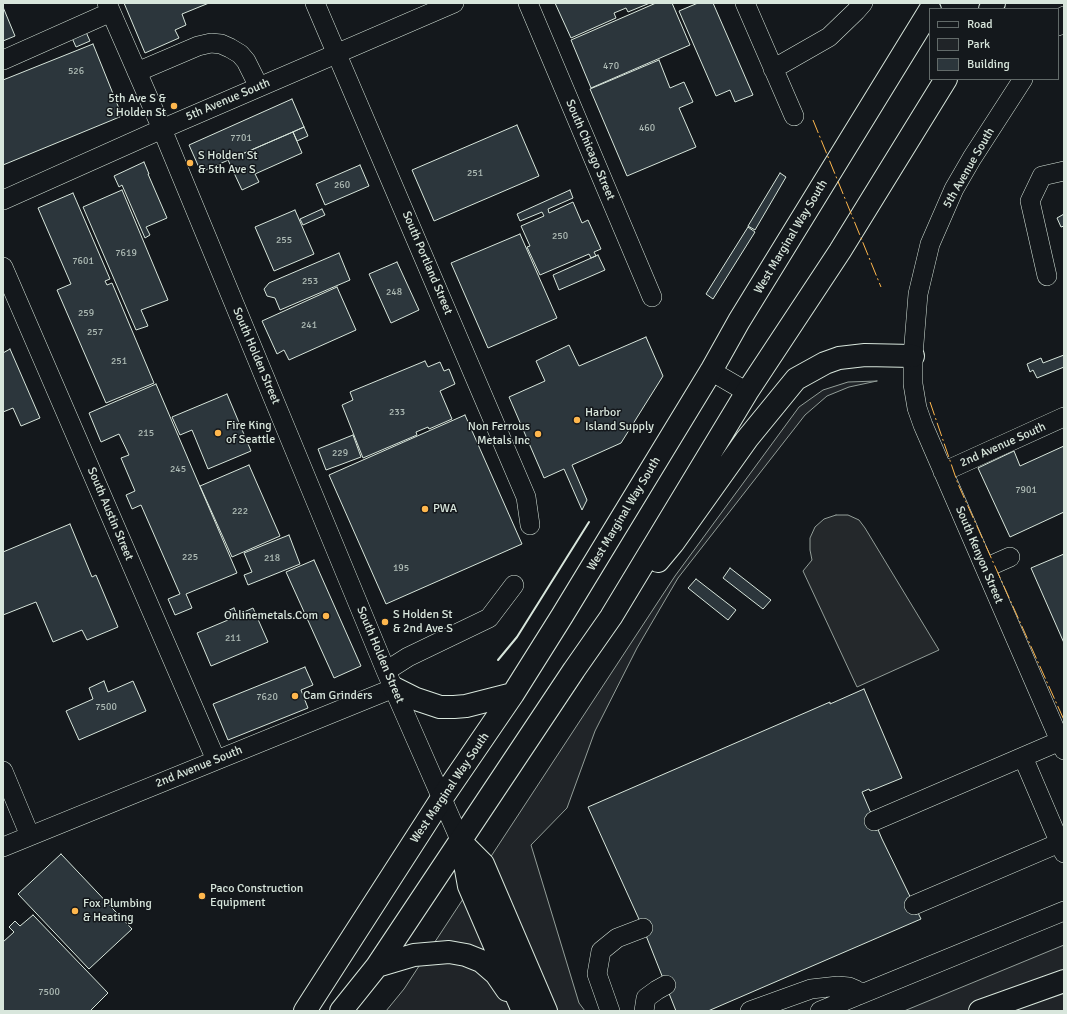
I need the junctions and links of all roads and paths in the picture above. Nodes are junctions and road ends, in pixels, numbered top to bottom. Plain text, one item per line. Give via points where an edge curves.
1 (315, 3) edge
2 (454, 3) edge
3 (528, 3) edge
4 (745, 3) edge
5 (863, 3) edge
6 (109, 7) edge
7 (929, 12) edge
8 (337, 53) junction
9 (3, 60) edge
10 (774, 68) junction
11 (137, 72) junction
12 (945, 80) edge
13 (1022, 80) edge
14 (259, 87) junction
15 (794, 116) dead end
16 (162, 129) junction
17 (1064, 171) edge
18 (3, 200) edge
19 (3, 267) edge
20 (1047, 276) dead end
21 (652, 297) dead end
22 (913, 356) junction
23 (712, 371) junction
24 (747, 392) junction
25 (1064, 417) edge
26 (943, 472) junction
27 (530, 525) dead end
28 (1010, 557) dead end
29 (984, 568) junction
30 (514, 585) dead end
31 (611, 617) junction
32 (390, 679) junction
33 (513, 694) junction
34 (1062, 745) edge
35 (1022, 758) junction
36 (216, 760) junction
37 (3, 771) edge
38 (442, 798) junction
39 (10, 806) edge
40 (874, 821) dead end
41 (30, 836) junction
42 (461, 842) junction
43 (1063, 846) edge
44 (3, 847) edge
45 (914, 905) dead end
46 (1064, 911) edge
47 (643, 928) dead end
48 (377, 966) junction
49 (1064, 981) edge
50 (666, 985) dead end
51 (858, 995) junction
52 (305, 1011) edge
53 (341, 1011) edge
54 (522, 1011) edge
55 (546, 1011) edge
56 (610, 1011) edge
57 (644, 1011) edge
58 (750, 1011) edge
59 (820, 1011) edge
60 (980, 1011) edge

1 - 8 street, South Portland Street
2 - 8 street, 5th Avenue South
3 - 21 street, South Chicago Street
4 - 10 street
5 - 10 street via 829,37
6 - 9 street
6 - 11 street, South Holden Street
7 - 23 highway, West Marginal Way South via 743,315
8 - 14 street, 5th Avenue South
8 - 27 street, South Portland Street via 526,497
10 - 15 street
11 - 14 street via 198,46 221,44 240,54
11 - 16 street, South Holden Street
12 - 24 highway via 840,251
13 - 22 street, 5th Avenue South via 954,189 930,244 918,294
14 - 16 street, 5th Avenue South
16 - 18 street, 5th Avenue South
16 - 32 street, South Holden Street
17 - 20 street via 1042,176 1030,201
19 - 36 street, South Austin Street
22 - 26 street, South Kenyon Street via 913,384 918,408
22 - 31 highway via 865,355 839,358 796,379 747,438 673,543
23 - 24 street
23 - 33 highway, West Marginal Way South
24 - 31 highway
25 - 26 street, 2nd Avenue South
26 - 29 street, South Kenyon Street
28 - 29 street
29 - 34 street, South Kenyon Street
30 - 32 street, 2nd Avenue South via 489,618 408,657
31 - 42 highway
32 - 33 highway via 416,699 440,707 466,706
32 - 36 street, 2nd Avenue South
32 - 38 street, South Holden Street
33 - 38 highway, West Marginal Way South
34 - 35 street
35 - 40 street
35 - 43 street
36 - 41 street, 2nd Avenue South
37 - 39 street
38 - 42 street, South Holden Street
38 - 52 highway, West Marginal Way South
39 - 41 street
41 - 44 street, 2nd Avenue South
42 - 48 highway
42 - 54 highway via 469,886
42 - 55 highway via 483,864
43 - 45 street
46 - 51 street
47 - 56 street via 617,938 601,951 597,974
48 - 53 highway
48 - 54 highway via 428,953 446,951 466,955 481,962 496,974
49 - 60 highway
50 - 57 street via 646,998
51 - 58 street via 856,990 849,987 811,989
51 - 59 street

